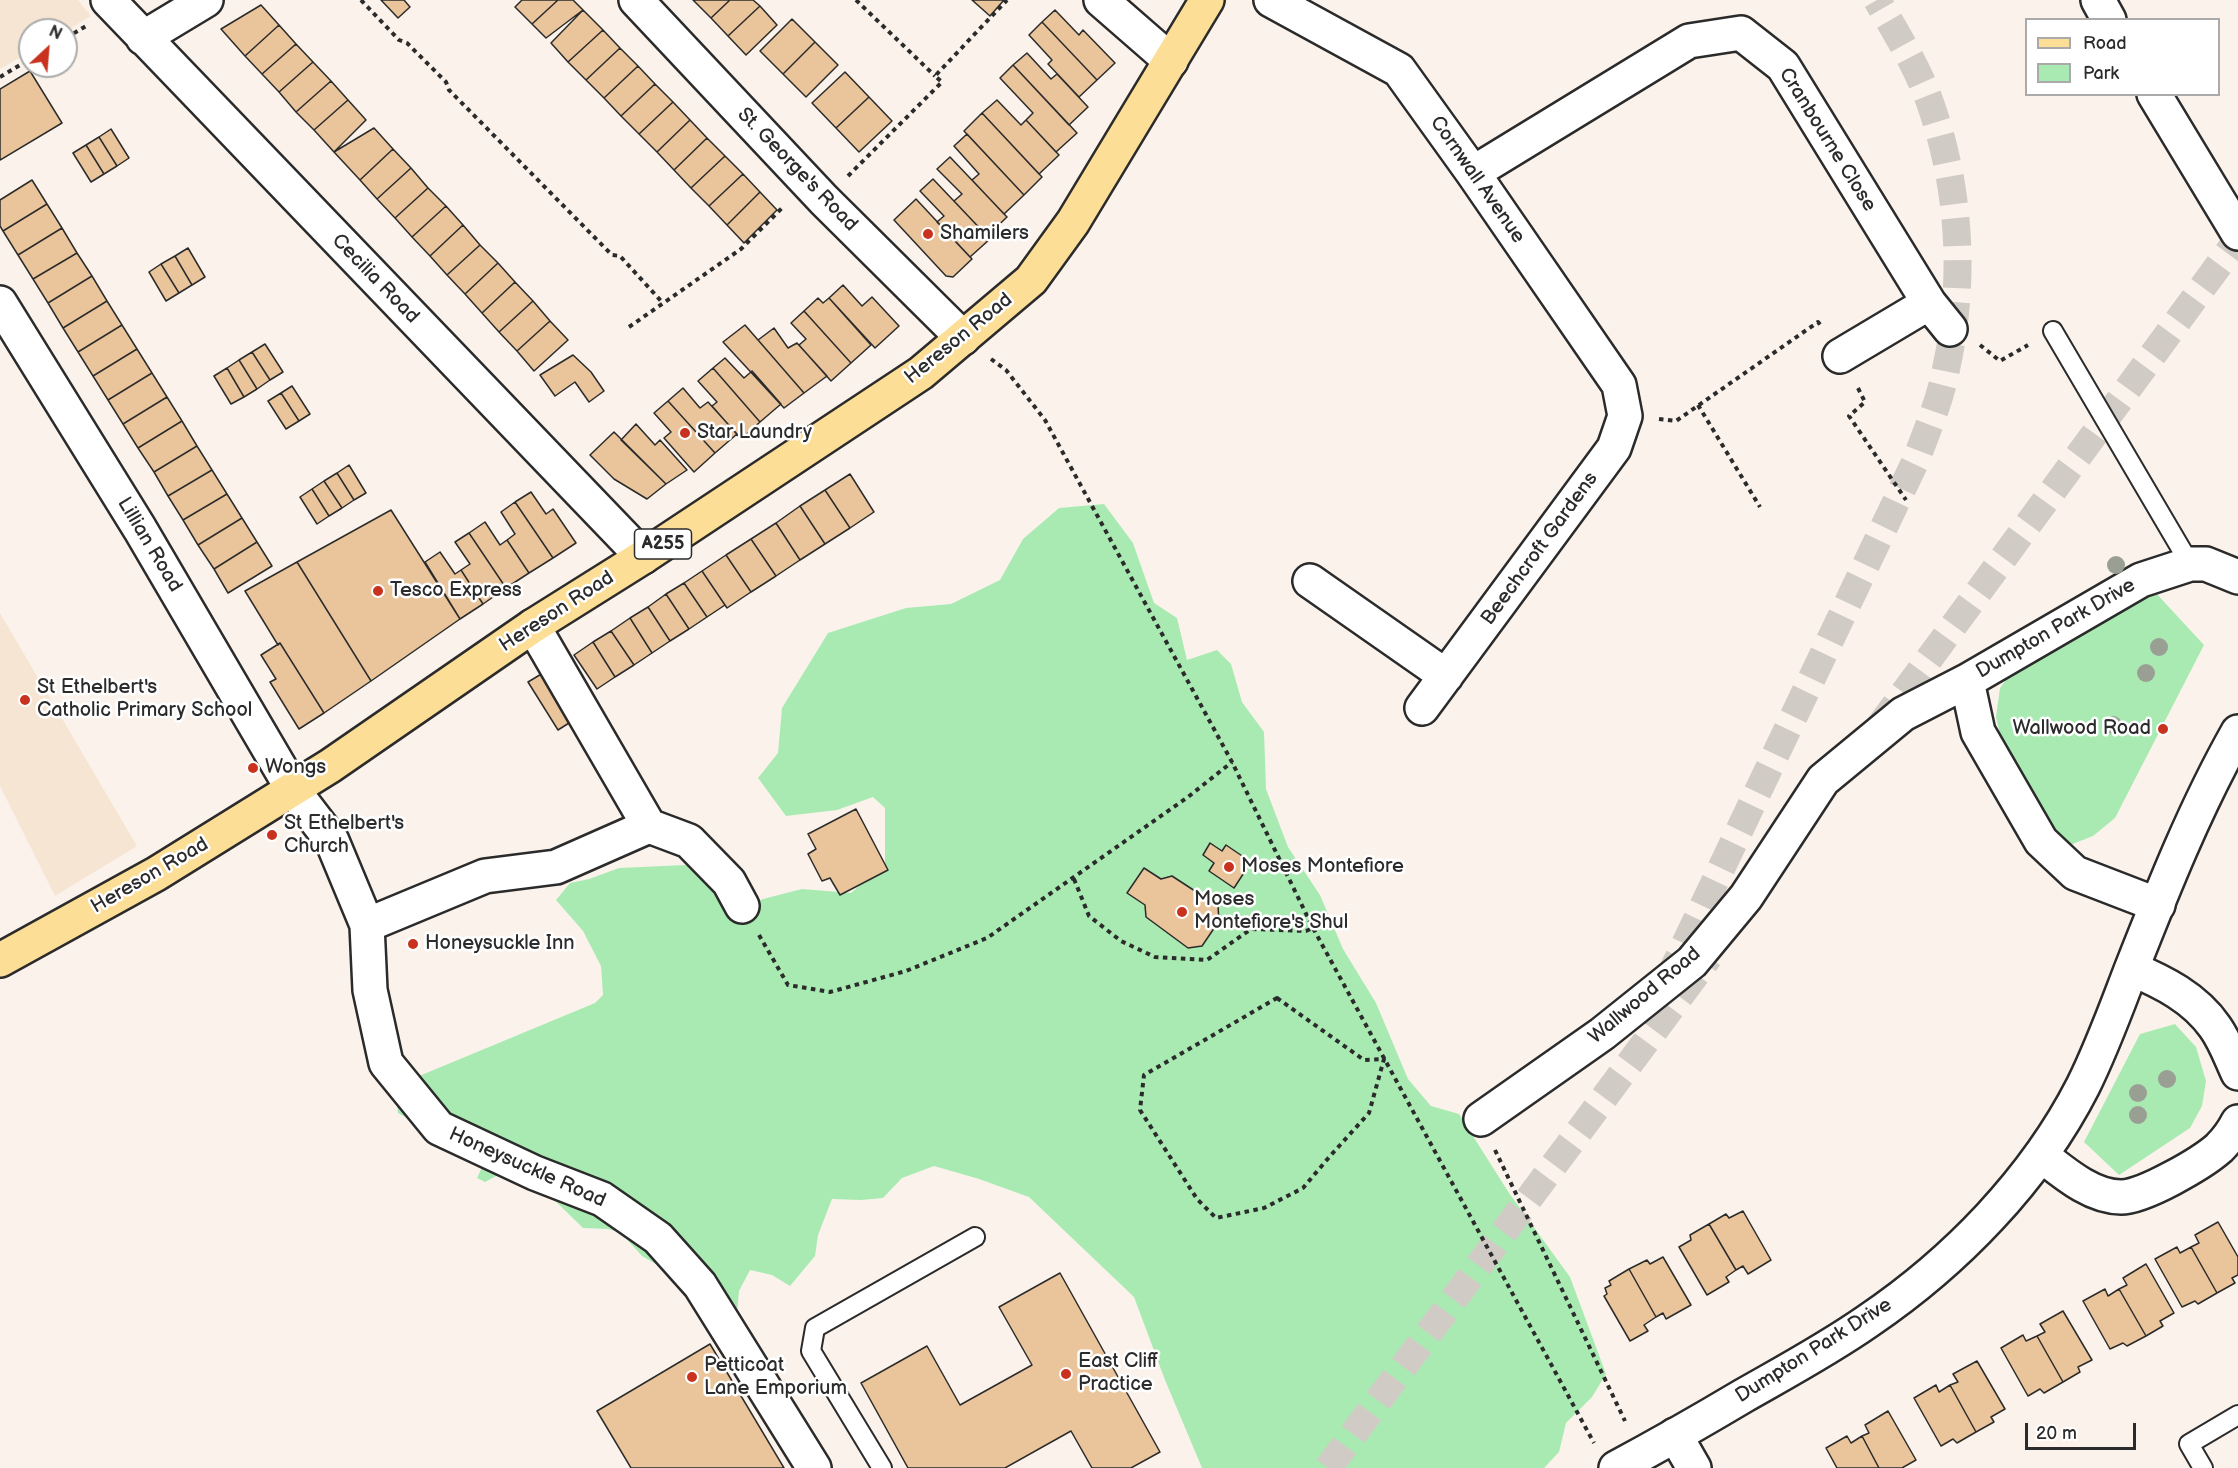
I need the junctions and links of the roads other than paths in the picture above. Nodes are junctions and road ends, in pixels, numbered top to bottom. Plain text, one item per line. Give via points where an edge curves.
1 (206, 0) edge
2 (636, 0) edge
3 (1101, 0) edge
4 (1207, 0) edge
5 (1271, 0) edge
6 (2098, 0) edge
7 (114, 2) edge
8 (2108, 18) edge
9 (143, 38) junction
10 (1171, 61) junction
11 (2155, 96) edge
12 (1473, 173) junction
13 (2238, 233) edge
14 (0, 303) edge
15 (1929, 303) junction
16 (1950, 330) road end
17 (2053, 331) road end
18 (963, 338) junction
19 (1840, 356) road end
20 (1625, 416) joint
21 (643, 557) junction
22 (2190, 564) junction
23 (2238, 577) edge
24 (1310, 581) dead end
25 (533, 626) junction
26 (1446, 676) junction
27 (1966, 681) junction
28 (1422, 708) dead end
29 (2238, 732) edge
30 (293, 790) junction
31 (649, 826) junction
32 (2158, 905) junction
33 (742, 906) road end
34 (368, 925) junction
35 (0, 960) edge
36 (2132, 969) junction
37 (2238, 1073) edge
38 (1481, 1119) road end
39 (2238, 1122) edge
40 (2041, 1155) junction
41 (975, 1237) dead end
42 (2238, 1415) edge
43 (1675, 1435) junction
44 (1618, 1458) edge
45 (814, 1468) edge
46 (882, 1468) edge
47 (1694, 1468) edge
48 (2203, 1468) edge

1 - 9 street
2 - 18 street, St. George's Road via 816,192
3 - 10 street
4 - 10 main road, Hereson Road / A255
5 - 12 street, Cornwall Avenue via 1399,70
6 - 8 street
7 - 9 street, Cecilia Road
9 - 21 street, Cecilia Road
10 - 18 main road, Hereson Road / A255 via 1073,222 1031,280
11 - 13 street
12 - 15 street, Cranbourne Close via 1689,40 1741,33 1783,66
12 - 20 street, Cornwall Avenue via 1619,385
14 - 30 street, Lillian Road via 140,528
15 - 16 street, Cranbourne Close
15 - 19 street
17 - 22 lane
18 - 21 main road, Hereson Road / A255 via 921,373
20 - 26 street, Beechcroft Gardens via 1614,448
21 - 25 main road, Hereson Road / A255
22 - 23 street, Dumpton Park Drive via 2206,564
22 - 27 street, Dumpton Park Drive via 2141,580
24 - 26 street
25 - 30 main road, Hereson Road / A255
25 - 31 street
26 - 28 street, Beechcroft Gardens
27 - 32 street, Dumpton Park Drive via 1978,732 2041,841 2075,873
27 - 38 street, Wallwood Road via 1904,714 1824,780 1746,897 1692,962 1602,1034
29 - 32 street, Dumpton Park Drive via 2195,814
30 - 34 street, Honeysuckle Road via 332,841
30 - 35 main road, Hereson Road / A255 via 156,874
31 - 33 street via 688,842 729,882
31 - 34 street via 556,867 485,876
32 - 36 street, Dumpton Park Drive
34 - 45 street, Honeysuckle Road via 370,990 386,1063 439,1128 534,1173 602,1199 658,1238 700,1286
36 - 37 street via 2163,982 2203,1011 2217,1029
36 - 40 street, Dumpton Park Drive via 2082,1088
39 - 40 street via 2218,1148 2199,1162 2141,1193 2121,1197 2090,1188
40 - 43 street, Dumpton Park Drive via 1964,1242 1870,1320
41 - 46 lane via 815,1329 812,1351
42 - 48 lane via 2189,1444
43 - 44 street, Dumpton Park Drive
43 - 47 street

